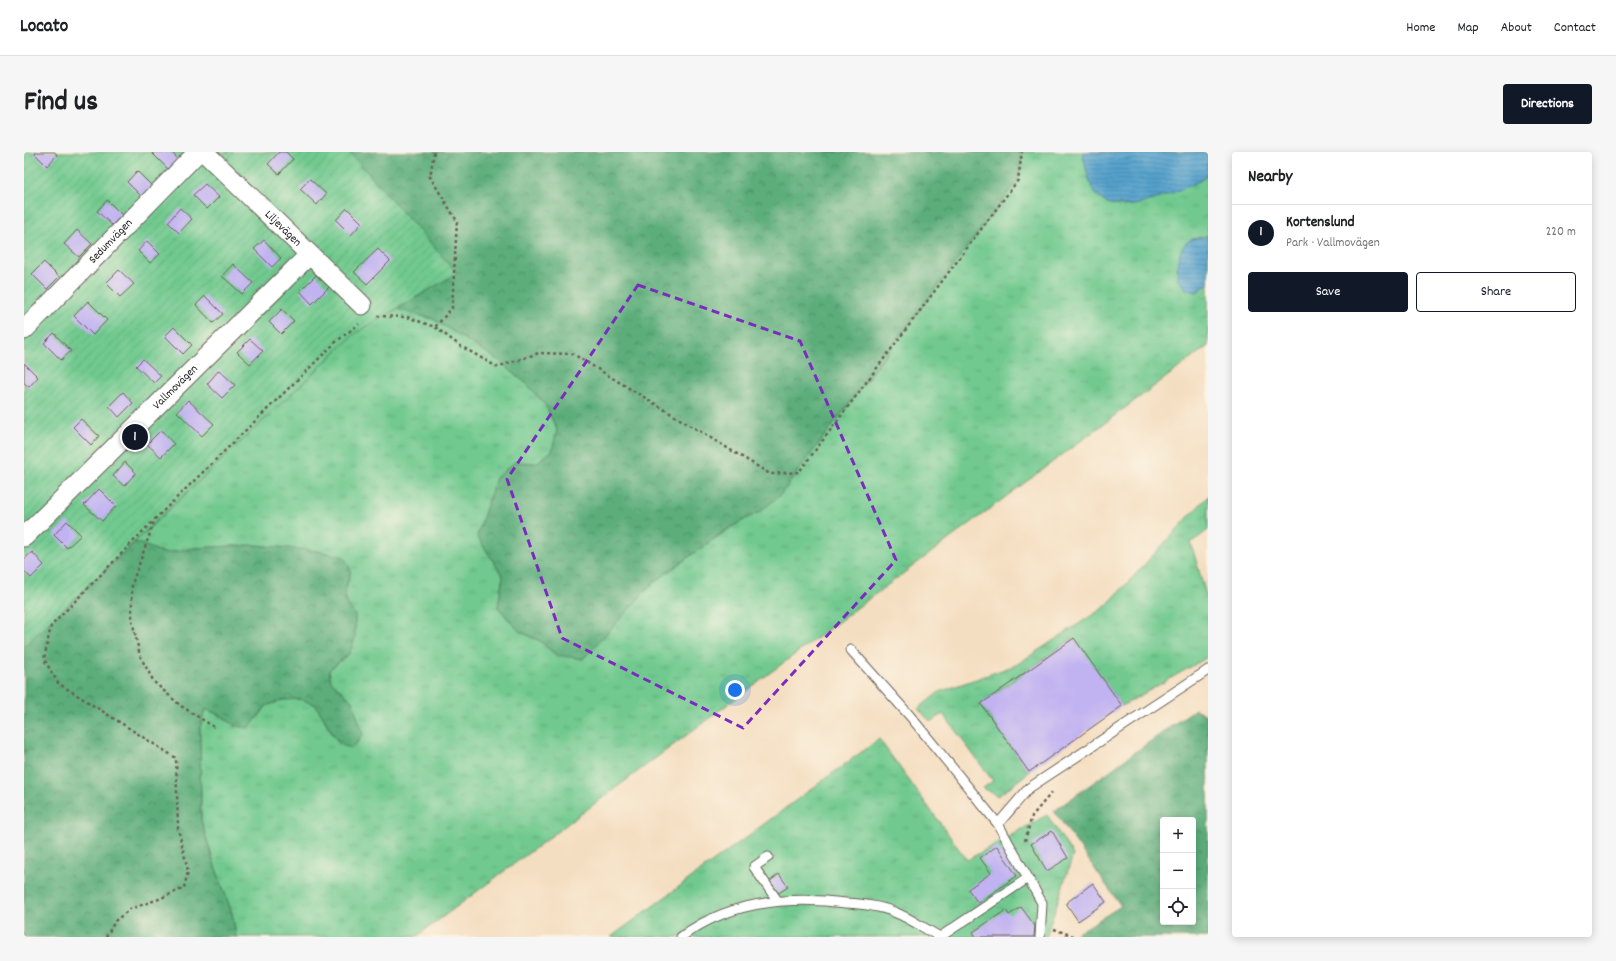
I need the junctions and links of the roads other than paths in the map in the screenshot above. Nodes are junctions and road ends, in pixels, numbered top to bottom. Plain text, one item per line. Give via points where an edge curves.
1 (198, 152) edge
2 (204, 152) edge
3 (309, 255) junction
4 (366, 315) road end
5 (24, 330) edge
6 (28, 528) edge
7 (851, 650) dead end
8 (1208, 670) edge
9 (998, 824) junction
10 (768, 857) dead end
11 (1028, 878) junction
12 (777, 900) junction
13 (681, 937) edge
14 (940, 937) edge
15 (1040, 937) edge

1 - 5 street, Sedumvägen
2 - 3 street, Liljevägen
3 - 4 street, Liljevägen
3 - 6 street, Vallmovägen
7 - 9 lane via 910,716
8 - 9 lane via 1029,788
9 - 11 lane
10 - 12 lane via 754,867
11 - 14 lane
11 - 15 lane via 1042,903
12 - 13 lane via 715,917 694,927
12 - 14 lane via 826,900 860,904 894,912

